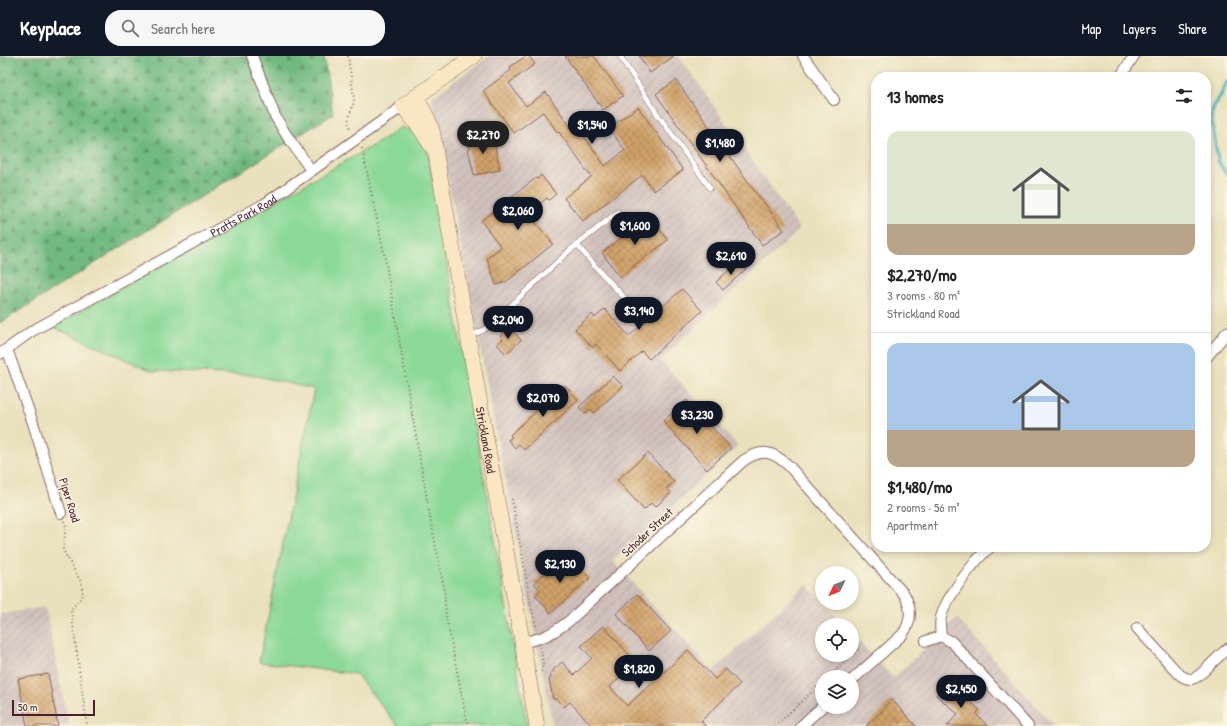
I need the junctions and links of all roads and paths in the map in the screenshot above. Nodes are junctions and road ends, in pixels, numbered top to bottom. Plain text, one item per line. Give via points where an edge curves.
1 (252, 56) edge
2 (348, 56) edge
3 (474, 56) edge
4 (620, 56) edge
5 (803, 56) edge
6 (1134, 56) edge
7 (1123, 72) edge
8 (834, 100) dead end
9 (409, 101) junction
10 (357, 138) junction
11 (364, 153) dead end
12 (311, 170) junction
13 (710, 188) dead end
14 (618, 212) dead end
15 (577, 244) junction
16 (632, 306) dead end
17 (1227, 332) edge
18 (468, 336) junction
19 (3, 352) edge
20 (1211, 352) edge
21 (512, 499) dead end
22 (61, 513) joint
23 (985, 552) edge
24 (1137, 628) dead end
25 (941, 636) junction
26 (539, 640) junction
27 (926, 641) dead end
28 (522, 642) junction
29 (1227, 649) edge
30 (845, 662) edge
31 (836, 670) edge
32 (859, 674) edge
33 (542, 677) dead end
34 (815, 689) edge
35 (815, 714) edge
36 (87, 726) edge
37 (468, 726) edge
38 (537, 726) edge
39 (775, 726) edge
40 (802, 726) edge
41 (1028, 726) edge

1 - 12 street via 275,116
2 - 10 path via 354,104 348,124
3 - 9 street, Pratts Park Road
4 - 13 lane
5 - 8 street
6 - 7 street
9 - 10 street, Pratts Park Road
9 - 18 street, Strickland Road via 436,155
10 - 12 street, Pratts Park Road
11 - 37 path via 444,588 446,616
12 - 19 street, Pratts Park Road via 266,203 32,331
14 - 15 lane
15 - 16 lane
15 - 18 lane via 489,326
17 - 20 street
18 - 28 street, Strickland Road
19 - 22 street, Piper Road via 33,423
21 - 26 path
22 - 36 path, Piper Road via 66,526 63,550 81,582 83,594 71,610
23 - 25 street via 945,605 941,616
24 - 29 street via 1182,677 1188,679 1200,676
25 - 27 street
25 - 41 street via 952,642
26 - 28 street, Schoder Street
26 - 32 street, Schoder Street via 569,621 743,461 757,454 769,452 788,465 904,594 910,606 910,619 906,630
26 - 33 path
28 - 38 street, Strickland Road
30 - 31 path
34 - 39 path
35 - 40 street

